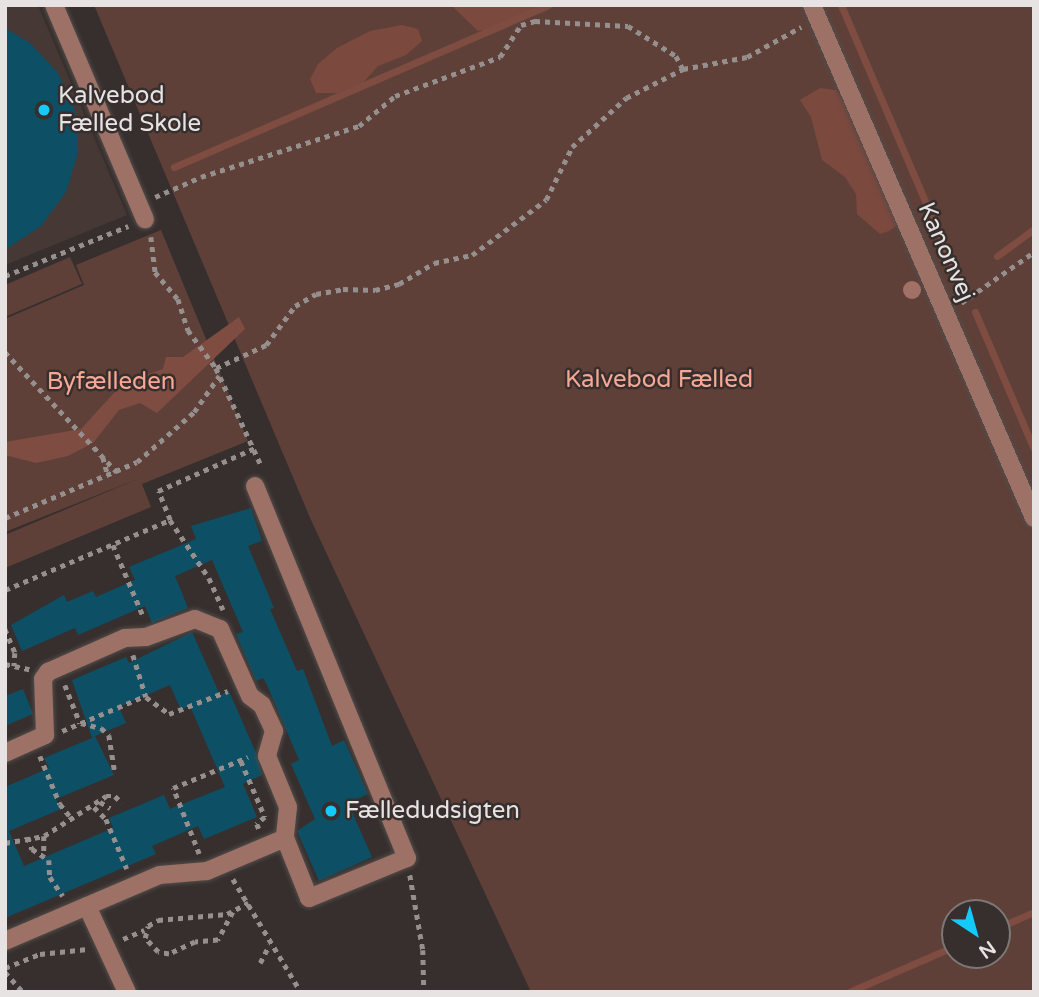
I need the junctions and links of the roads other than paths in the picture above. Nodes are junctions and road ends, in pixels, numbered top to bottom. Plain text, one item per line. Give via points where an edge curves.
1 (54, 5) edge
2 (816, 13) edge
3 (142, 212) road end
4 (259, 478) road end
5 (1034, 518) edge
6 (5, 753) edge
7 (285, 838) junction
8 (87, 906) junction
9 (5, 941) edge
10 (127, 992) edge

1 - 3 street
2 - 5 street, Kanonvej
4 - 7 street via 407,858 309,898
6 - 7 street via 47,732 43,677 125,638 152,635 192,619 219,628 250,696 262,705 274,731 269,750 288,807
7 - 8 street via 214,868 166,873
8 - 9 street
8 - 10 street

